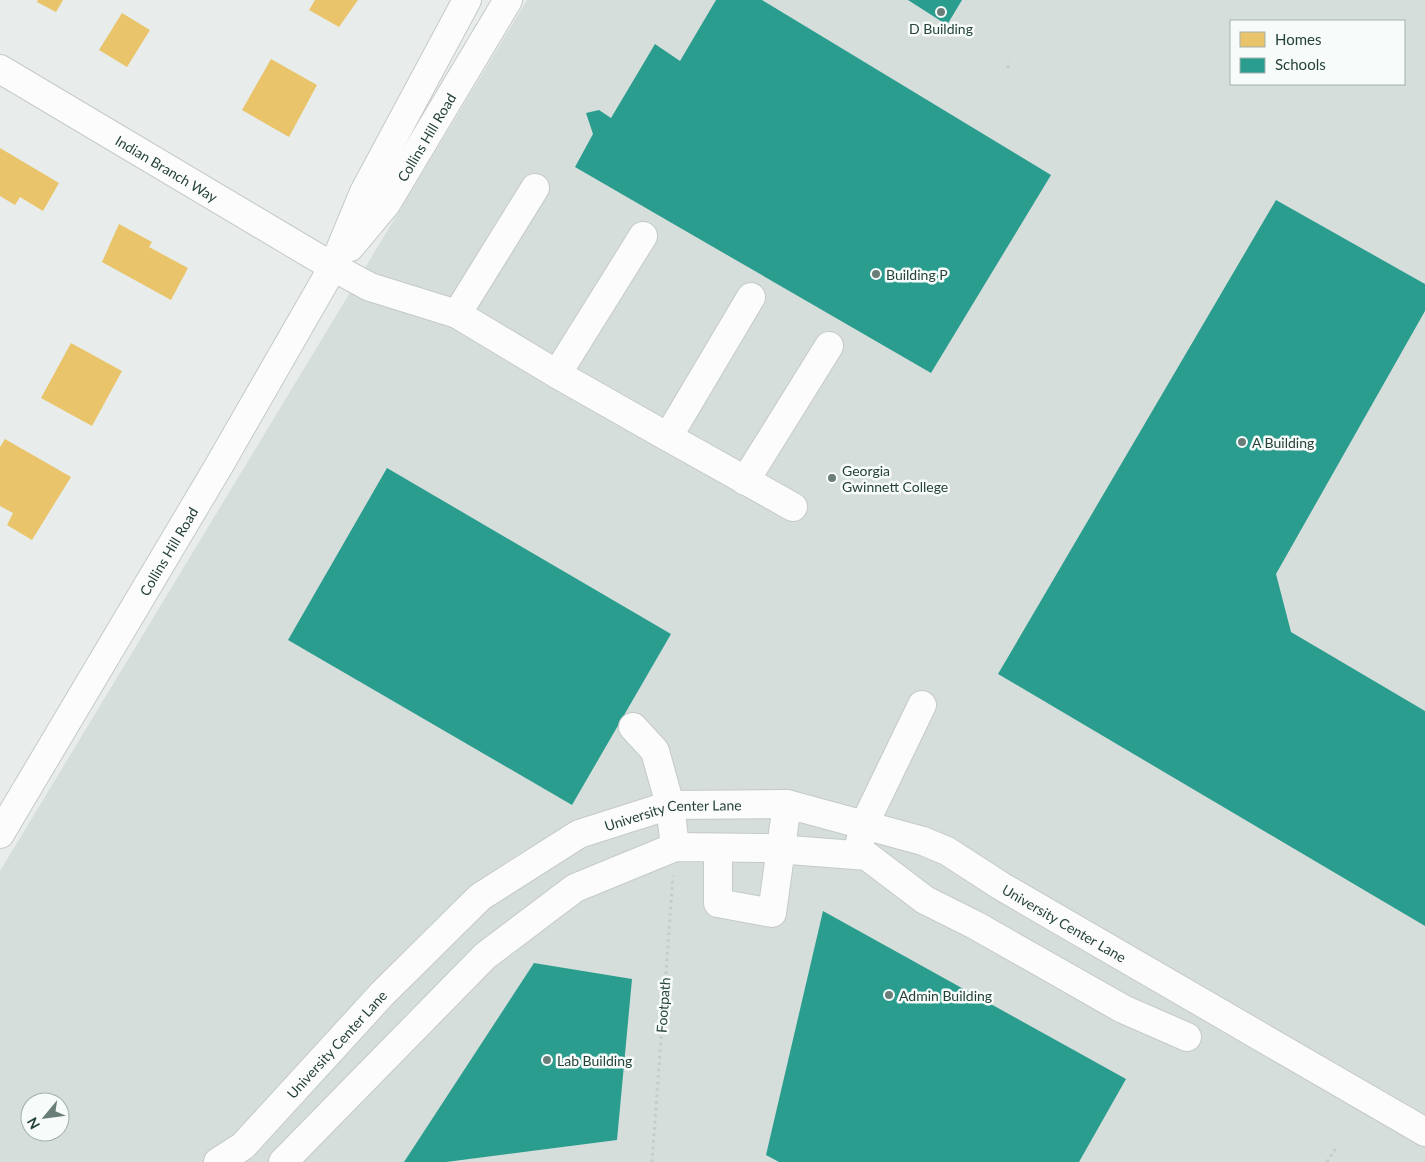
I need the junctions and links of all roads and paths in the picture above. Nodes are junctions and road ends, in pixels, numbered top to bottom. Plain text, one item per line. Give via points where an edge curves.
1 (467, 0) edge
2 (508, 0) edge
3 (1009, 61) dead end
4 (1008, 68) dead end
5 (0, 69) edge
6 (535, 188) dead end
7 (643, 236) dead end
8 (333, 267) junction
9 (751, 298) dead end
10 (457, 314) junction
11 (829, 346) dead end
12 (557, 374) junction
13 (668, 437) junction
14 (745, 481) junction
15 (793, 507) dead end
16 (922, 705) dead end
17 (633, 726) dead end
18 (787, 804) junction
19 (670, 805) junction
20 (864, 825) junction
21 (0, 834) edge
22 (675, 847) junction
23 (718, 848) junction
24 (781, 850) junction
25 (856, 856) junction
26 (1187, 1037) dead end
27 (1425, 1132) edge
28 (1336, 1148) dead end
29 (218, 1162) edge
30 (283, 1162) edge
31 (652, 1162) edge
32 (1327, 1162) edge

1 - 8 street, Collins Hill Road via 364,192
2 - 8 street, Collins Hill Road via 386,204
3 - 4 path
5 - 8 street, Indian Branch Way
6 - 10 street
7 - 12 street
8 - 10 street, Indian Branch Way via 370,286
8 - 21 street, Collins Hill Road
9 - 13 street
10 - 12 street, Indian Branch Way
11 - 14 street
12 - 13 street, Indian Branch Way
13 - 14 street, Indian Branch Way
14 - 15 street, Indian Branch Way
16 - 20 street
17 - 19 street via 655,751
18 - 19 street, University Center Lane
18 - 20 street, University Center Lane
18 - 24 street
19 - 22 street
19 - 29 street, University Center Lane via 579,834 480,897 382,994 243,1146
20 - 25 street
20 - 27 street, University Center Lane via 947,851 1001,886
22 - 23 street
22 - 30 street via 575,888 485,956
22 - 31 path, Footpath
23 - 24 street
23 - 24 street via 718,903 772,913
24 - 25 street
25 - 26 street via 867,856 926,900 1085,989
28 - 32 path

